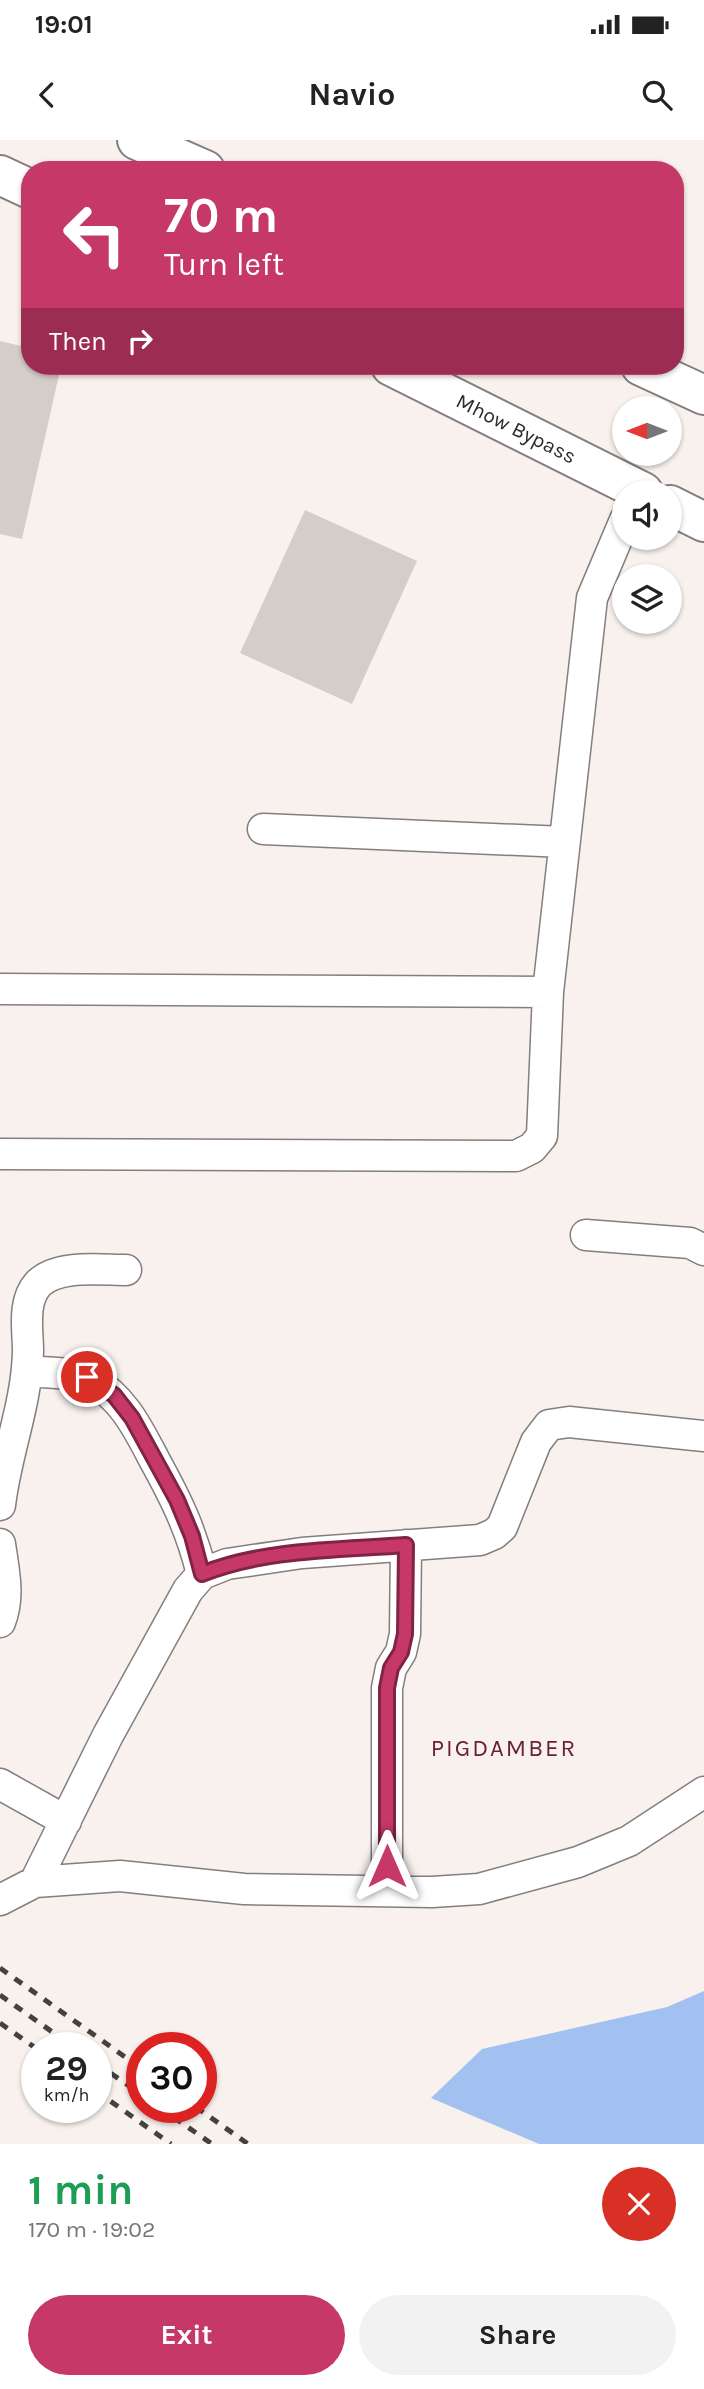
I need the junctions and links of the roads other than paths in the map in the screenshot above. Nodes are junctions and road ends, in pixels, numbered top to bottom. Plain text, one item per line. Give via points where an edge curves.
1 (137, 140) edge
2 (185, 161) edge
3 (0, 175) edge
4 (21, 186) edge
5 (408, 375) edge
6 (661, 375) edge
7 (704, 394) edge
8 (612, 483) edge
9 (682, 514) edge
10 (704, 522) edge
11 (616, 550) edge
12 (264, 829) dead end
13 (565, 842) junction
14 (0, 989) edge
15 (548, 992) junction
16 (0, 1154) edge
17 (586, 1235) dead end
18 (704, 1251) edge
19 (126, 1270) dead end
20 (27, 1371) junction
21 (704, 1436) edge
22 (0, 1505) edge
23 (0, 1544) edge
24 (406, 1545) junction
25 (202, 1574) junction
26 (0, 1622) edge
27 (0, 1784) edge
28 (704, 1792) edge
29 (66, 1821) junction
30 (36, 1882) junction
31 (387, 1891) junction
32 (0, 1900) edge

1 - 2 highway
3 - 4 highway
5 - 8 highway, Mhow Bypass
6 - 7 highway
9 - 10 highway, Mhow Bypass
11 - 13 street via 592,598
12 - 13 street
13 - 15 street
14 - 15 street
15 - 16 street via 542,1136 516,1156
17 - 18 street via 690,1243
19 - 20 street via 62,1270 39,1283 30,1299 26,1325
20 - 22 street
20 - 25 street via 87,1377 114,1395 132,1418 177,1500
21 - 24 street via 569,1422 549,1425 536,1442 502,1527 494,1534 480,1540
23 - 26 street via 7,1587
24 - 25 street via 302,1553 227,1564
24 - 31 street via 405,1634 387,1688
25 - 29 street via 188,1590 108,1735
27 - 29 street
28 - 31 street via 629,1841 578,1862 479,1889
29 - 30 street
30 - 31 street via 120,1876 244,1889
30 - 32 street

